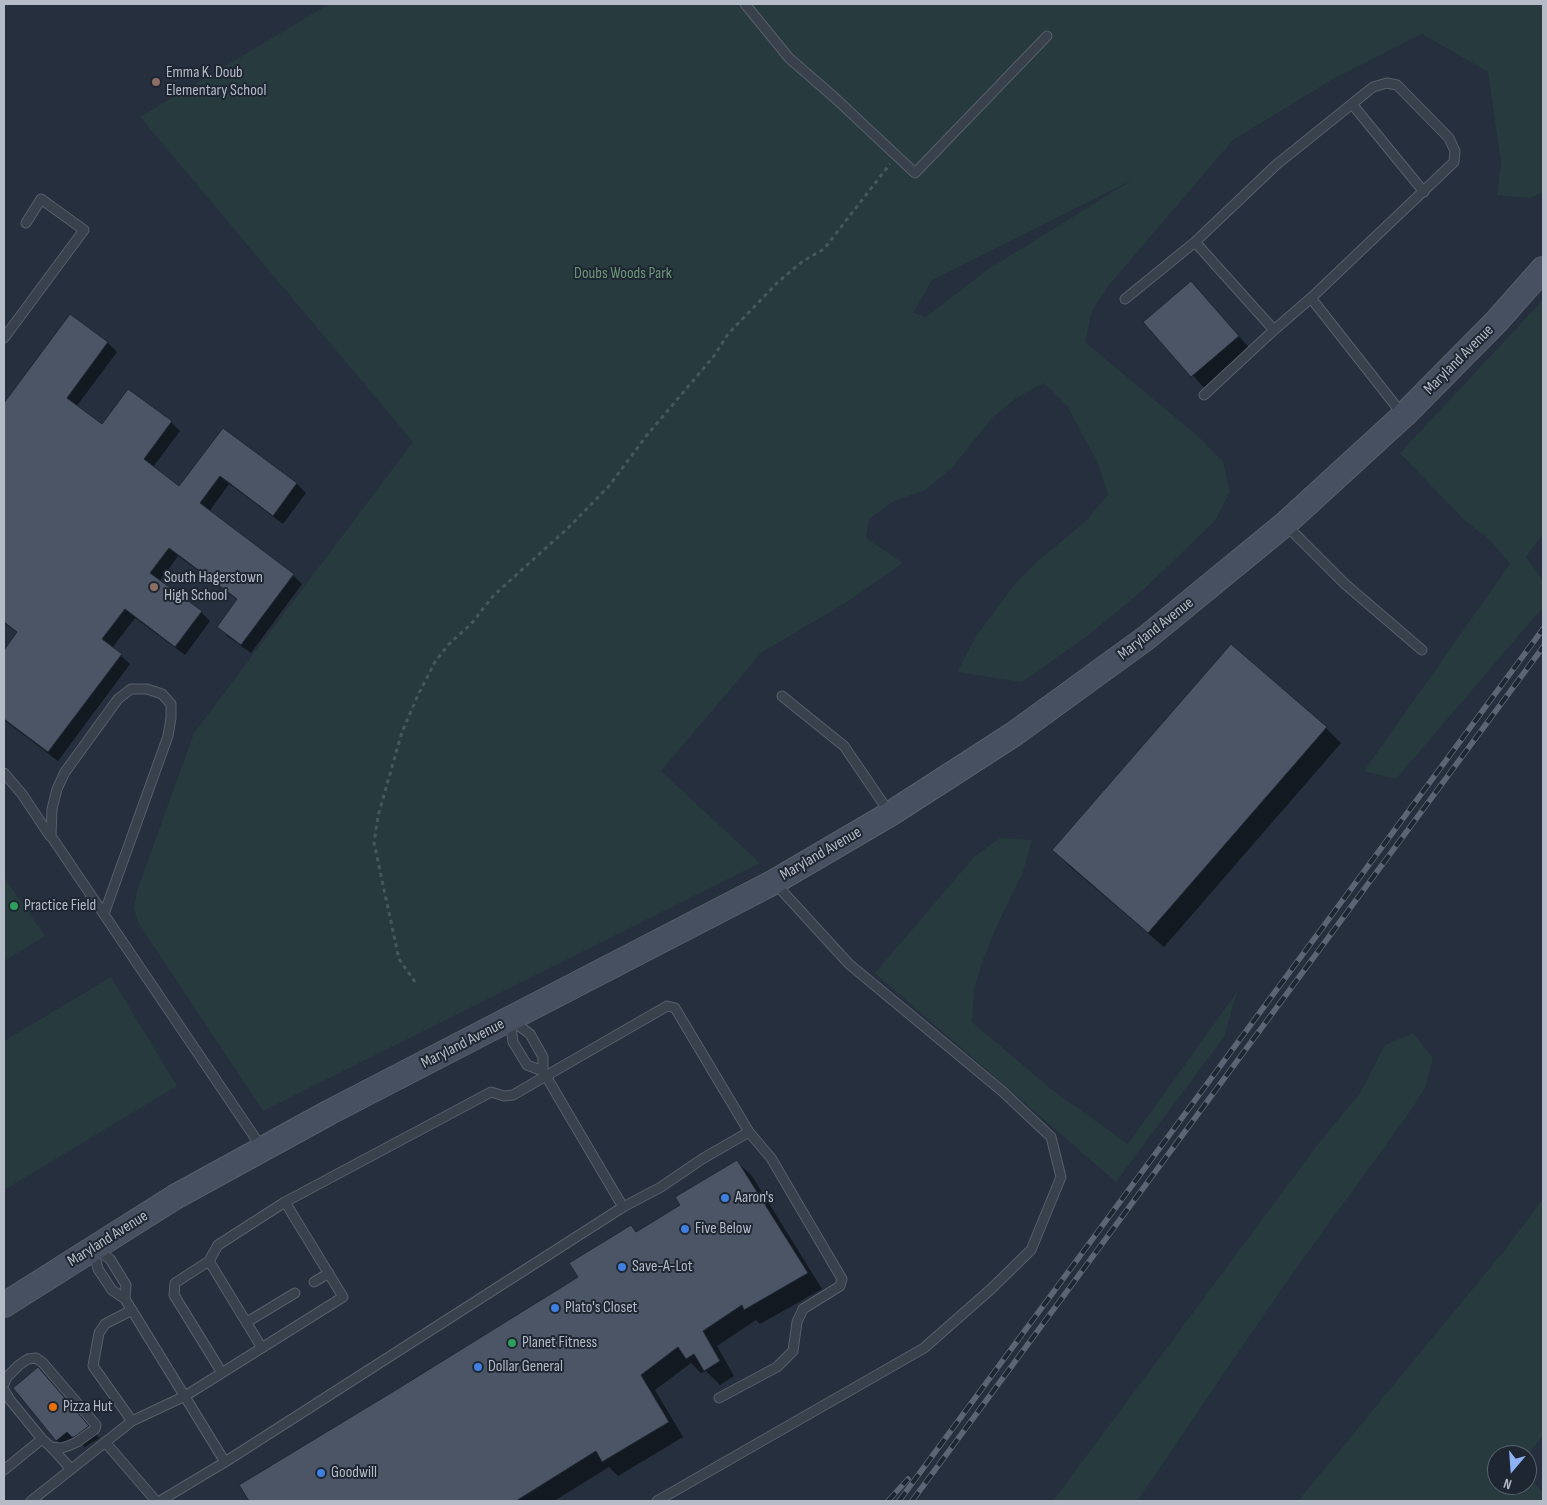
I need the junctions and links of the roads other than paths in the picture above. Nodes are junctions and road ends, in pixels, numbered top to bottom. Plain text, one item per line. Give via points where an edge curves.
1 (745, 4) edge
2 (1047, 36) dead end
3 (1352, 104) junction
4 (1424, 192) junction
5 (26, 223) dead end
6 (1195, 242) junction
7 (1543, 269) edge
8 (1311, 298) junction
9 (1125, 299) dead end
10 (1274, 330) junction
11 (4, 338) edge
12 (1204, 395) dead end
13 (1404, 415) junction
14 (1285, 524) junction
15 (1422, 650) dead end
16 (782, 696) dead end
17 (4, 773) edge
18 (890, 814) junction
19 (50, 836) junction
20 (774, 882) junction
21 (104, 914) junction
22 (510, 1020) junction
23 (544, 1074) junction
24 (749, 1132) junction
25 (262, 1148) junction
26 (285, 1202) junction
27 (623, 1208) junction
28 (93, 1248) junction
29 (209, 1261) junction
30 (329, 1273) junction
31 (314, 1282) dead end
32 (295, 1293) dead end
33 (126, 1299) junction
34 (4, 1305) edge
35 (132, 1310) junction
36 (247, 1322) junction
37 (262, 1348) junction
38 (222, 1373) junction
39 (4, 1384) edge
40 (4, 1390) edge
41 (185, 1396) junction
42 (718, 1398) dead end
43 (7, 1402) edge
44 (132, 1421) junction
45 (42, 1439) junction
46 (105, 1442) junction
47 (51, 1447) junction
48 (225, 1462) junction
49 (71, 1469) junction
50 (4, 1470) edge
51 (31, 1501) edge
52 (156, 1501) edge
53 (160, 1501) edge
54 (657, 1501) edge

1 - 2 lane via 789,58 915,173
3 - 4 lane
3 - 4 lane via 1373,87 1387,83 1397,85 1449,138 1455,152 1454,162
3 - 6 lane via 1276,165
4 - 8 lane
5 - 11 lane via 41,199 84,230
6 - 9 lane
6 - 10 lane
7 - 13 main road, Maryland Avenue via 1496,322
8 - 10 lane
8 - 13 lane
10 - 12 lane
13 - 14 main road, Maryland Avenue
14 - 15 lane via 1345,584
14 - 18 main road, Maryland Avenue via 1146,638 1014,734
16 - 18 lane via 844,746
17 - 19 lane
18 - 20 main road, Maryland Avenue
19 - 21 lane
19 - 21 lane via 52,809 65,772 118,699 131,689 147,689 162,694 171,704 168,736
20 - 22 main road, Maryland Avenue
20 - 54 lane via 849,964 1002,1091 1050,1137 1061,1177 1031,1250 924,1348
21 - 25 lane
22 - 23 lane via 530,1034 543,1057
22 - 23 lane via 513,1042 526,1065
22 - 25 main road, Maryland Avenue
23 - 24 lane via 666,1006 675,1008
23 - 26 lane via 513,1095 491,1092
23 - 27 lane
24 - 27 lane
24 - 42 lane via 771,1158 842,1279 840,1286 803,1310 797,1322 793,1351 778,1367
25 - 28 main road, Maryland Avenue
26 - 29 lane via 218,1245
26 - 30 lane
27 - 48 lane
28 - 33 lane via 98,1269 112,1290
28 - 33 lane via 110,1259 126,1285
28 - 34 main road, Maryland Avenue
29 - 36 lane
29 - 38 lane via 175,1283 174,1295
30 - 31 lane
30 - 37 lane via 343,1297
32 - 36 lane
33 - 35 lane
35 - 41 lane
35 - 44 lane via 105,1324 99,1333 93,1366
36 - 37 lane
37 - 38 lane
38 - 41 lane
39 - 47 lane via 18,1365 36,1358 44,1362 96,1425 77,1442 61,1448
40 - 43 lane
41 - 44 lane
41 - 48 lane
43 - 45 lane
44 - 46 lane
45 - 47 lane
45 - 50 lane
46 - 49 lane
46 - 52 lane
47 - 49 lane
48 - 53 lane
49 - 51 lane

